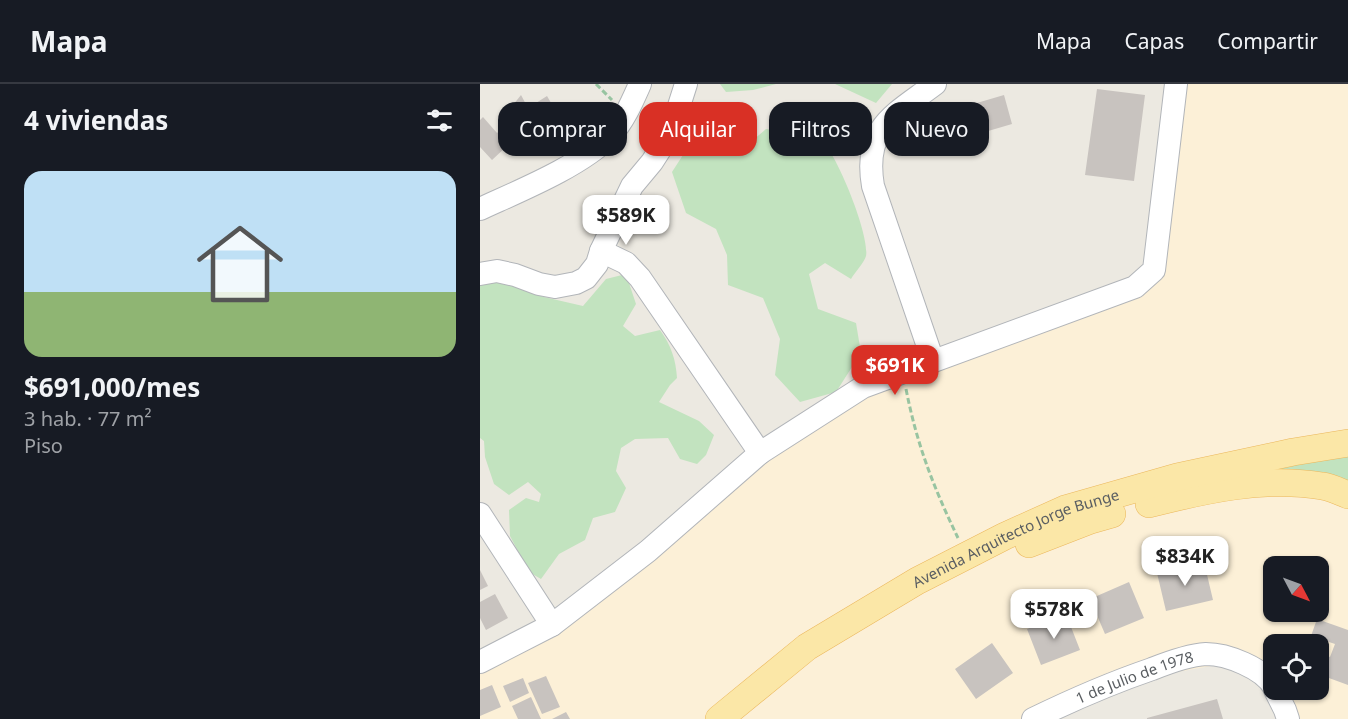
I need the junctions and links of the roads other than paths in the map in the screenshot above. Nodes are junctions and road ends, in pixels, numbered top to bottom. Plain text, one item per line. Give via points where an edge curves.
1 (640, 84) edge
2 (686, 84) edge
3 (935, 84) edge
4 (1176, 84) edge
5 (480, 209) edge
6 (601, 251) junction
7 (480, 274) edge
8 (933, 361) junction
9 (1348, 443) edge
10 (760, 453) junction
11 (1348, 495) edge
12 (480, 514) edge
13 (552, 625) junction
14 (480, 662) edge
15 (1263, 675) edge
16 (1280, 700) edge
17 (719, 719) edge
18 (742, 719) edge
19 (1033, 719) edge
20 (1288, 719) edge

1 - 5 street via 626,114 610,135 578,161
2 - 6 street via 670,134 632,186
3 - 8 street via 880,129 874,141 870,172
4 - 8 street via 1154,270 1135,287
6 - 7 street via 586,278 555,287 497,271
6 - 10 street via 626,263 640,278
8 - 10 street via 863,387
9 - 17 main road, Avenida Arquitecto Jorge Bunge via 1177,477 1065,509 917,581 807,647
10 - 13 street via 648,550
11 - 18 main road, Avenida Arquitecto Jorge Bunge via 1324,486 1287,482 1232,486 1091,520 1013,550 920,599 815,662
12 - 13 street
13 - 14 street
15 - 19 street, 1 de Julio de 1978 via 1240,661 1206,654 1108,684
16 - 20 street

